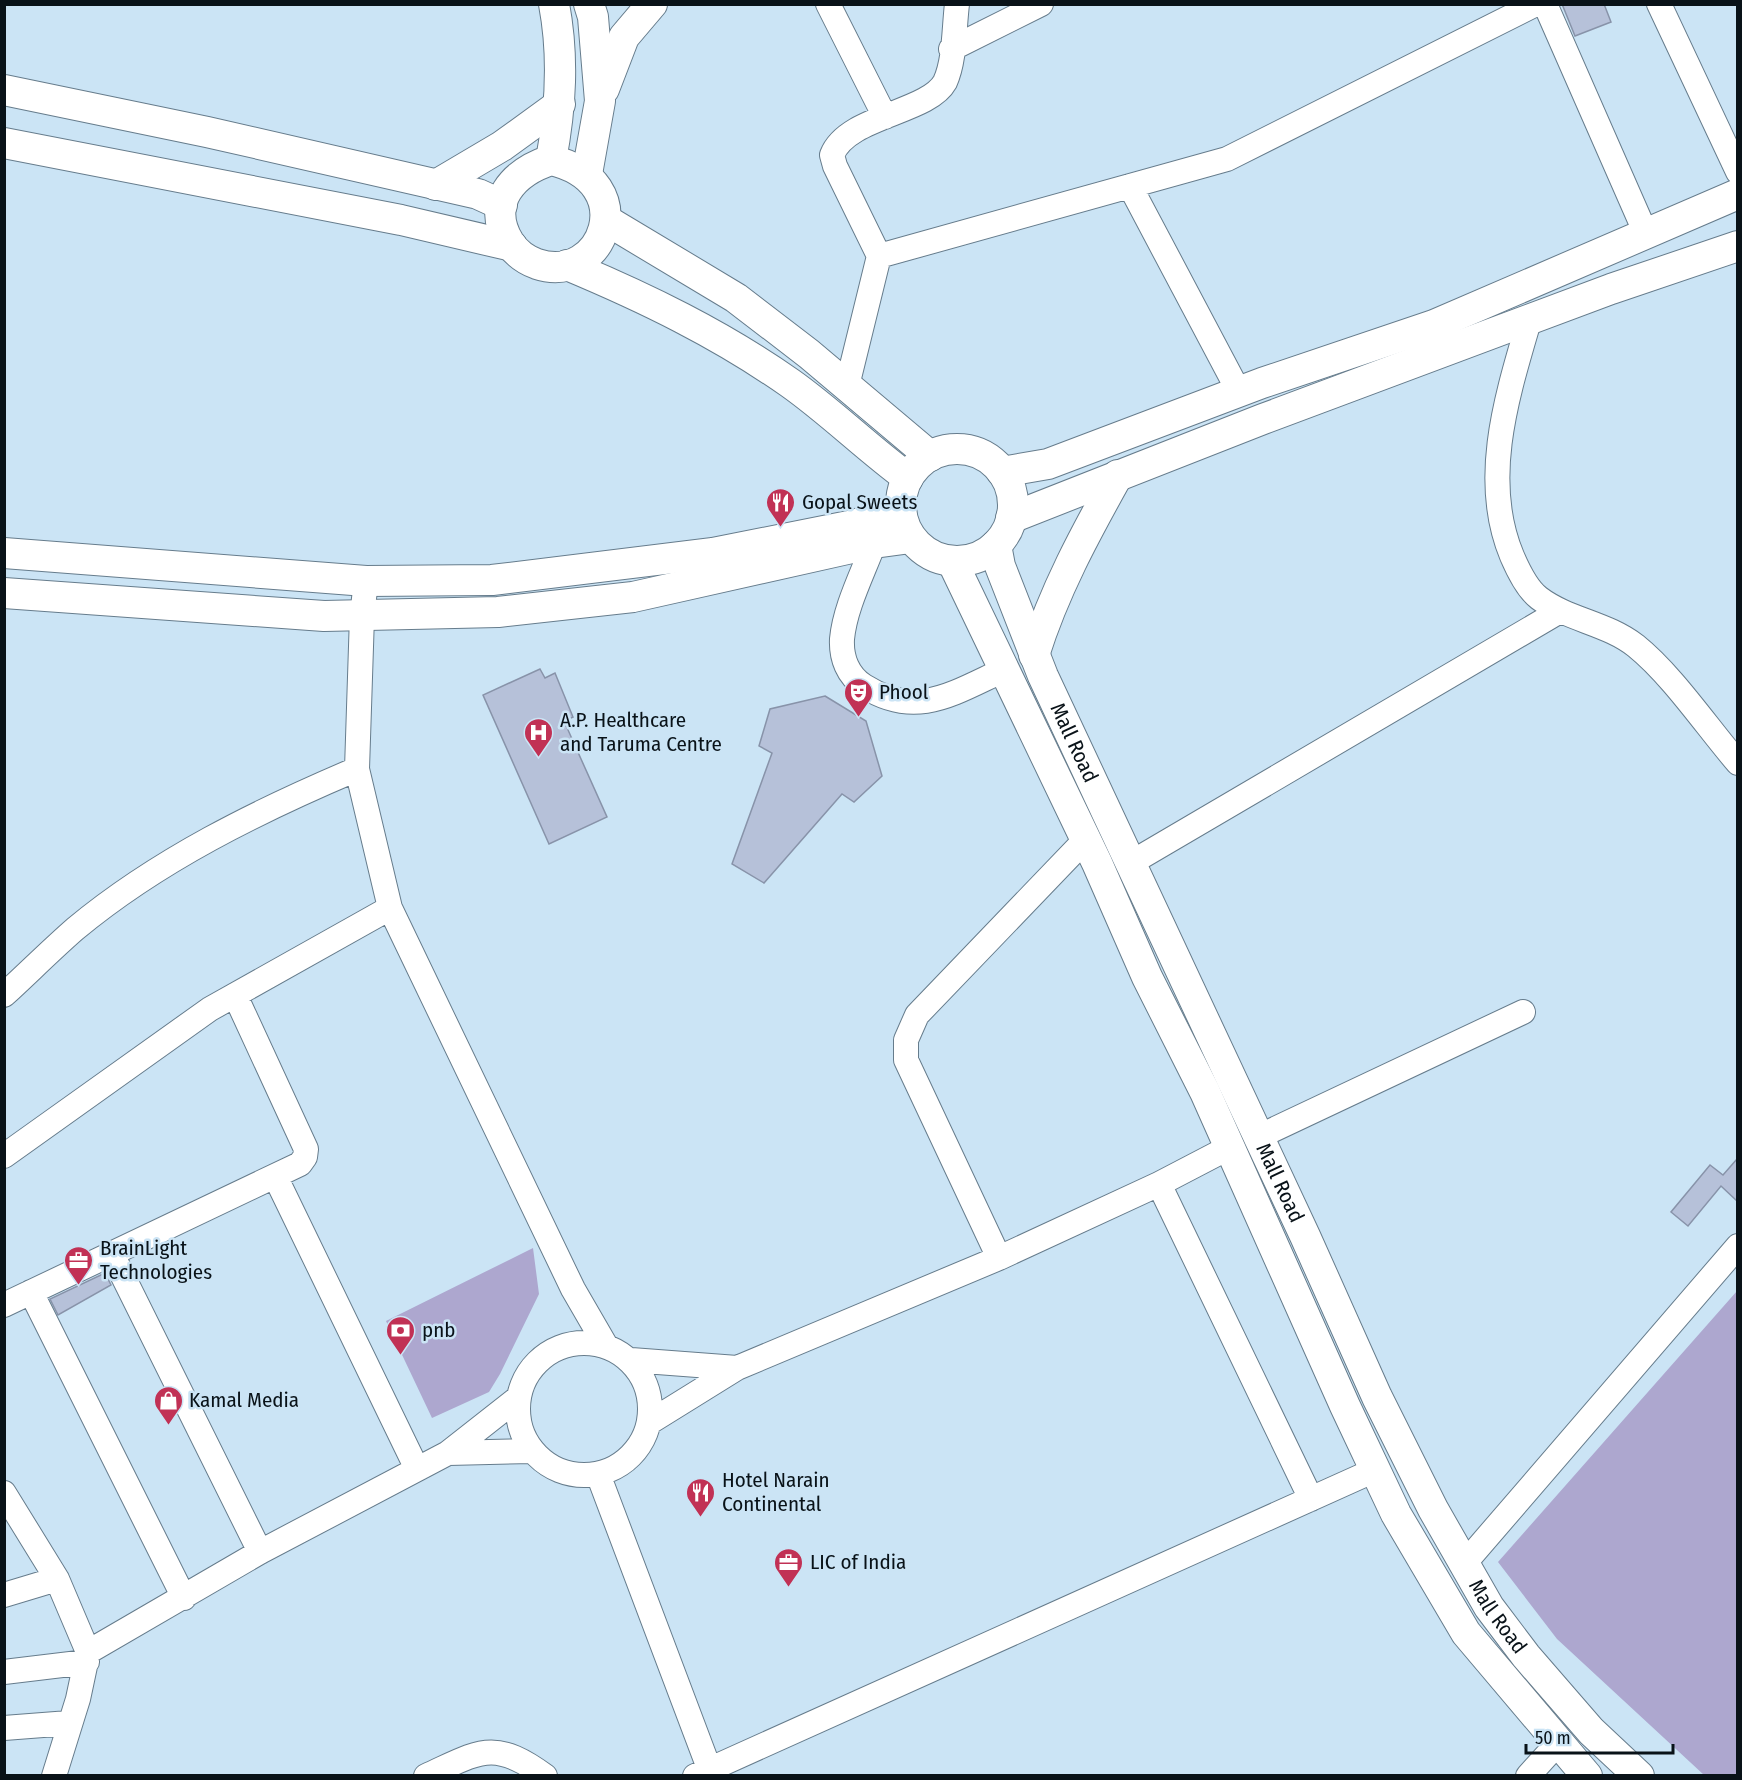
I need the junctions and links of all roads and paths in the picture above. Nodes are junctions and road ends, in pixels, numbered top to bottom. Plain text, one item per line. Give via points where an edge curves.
1 (589, 4) edge
2 (652, 4) edge
3 (828, 4) edge
4 (957, 4) edge
5 (1041, 4) edge
6 (1536, 4) edge
7 (1545, 4) edge
8 (1659, 4) edge
9 (560, 6) edge
10 (951, 49) junction
11 (4, 90) edge
12 (600, 101) junction
13 (560, 104) junction
14 (885, 117) junction
15 (4, 143) edge
16 (551, 160) junction
17 (1737, 172) edge
18 (587, 174) junction
19 (436, 185) junction
20 (1130, 186) junction
21 (1737, 194) edge
22 (502, 205) junction
23 (606, 220) junction
24 (1646, 234) junction
25 (512, 246) junction
26 (1737, 246) edge
27 (879, 256) junction
28 (567, 265) junction
29 (1529, 321) junction
30 (847, 386) junction
31 (1239, 392) junction
32 (930, 456) junction
33 (1002, 472) junction
34 (1118, 475) junction
35 (908, 478) junction
36 (901, 509) junction
37 (1011, 518) junction
38 (912, 538) junction
39 (874, 543) junction
40 (996, 545) junction
41 (4, 553) edge
42 (952, 561) junction
43 (366, 581) junction
44 (4, 593) edge
45 (1560, 611) junction
46 (362, 616) junction
47 (1034, 655) junction
48 (1006, 669) junction
49 (1737, 763) edge
50 (357, 769) junction
51 (1086, 839) junction
52 (1129, 864) junction
53 (390, 908) junction
54 (4, 995) edge
55 (235, 995) junction
56 (1523, 1012) dead end
57 (1258, 1137) junction
58 (1230, 1147) junction
59 (4, 1156) edge
60 (276, 1178) junction
61 (1159, 1184) junction
62 (1737, 1246) edge
63 (112, 1254) junction
64 (999, 1258) junction
65 (573, 1289) junction
66 (32, 1292) junction
67 (4, 1305) edge
68 (570, 1343) junction
69 (606, 1346) junction
70 (631, 1360) junction
71 (737, 1368) junction
72 (518, 1398) junction
73 (650, 1422) junction
74 (532, 1451) junction
75 (448, 1453) junction
76 (417, 1469) junction
77 (1375, 1470) junction
78 (598, 1474) junction
79 (4, 1493) edge
80 (1311, 1499) junction
81 (260, 1552) junction
82 (1464, 1564) junction
83 (57, 1579) junction
84 (4, 1595) edge
85 (184, 1598) junction
86 (87, 1657) junction
87 (4, 1672) edge
88 (69, 1723) junction
89 (4, 1728) edge
90 (1558, 1743) junction
91 (706, 1774) edge
92 (54, 1776) edge
93 (426, 1776) edge
94 (545, 1776) edge
95 (1528, 1776) edge
96 (1587, 1776) edge
97 (1640, 1776) edge

1 - 12 main road
2 - 12 main road via 624,37
3 - 14 street
4 - 10 street
5 - 10 street
6 - 20 street via 1227,159
7 - 24 street
8 - 17 street
9 - 13 main road
10 - 14 street via 948,74 939,90
11 - 19 main road
12 - 18 main road
13 - 16 main road
13 - 19 main road via 502,146
14 - 27 street via 843,137 832,155
15 - 25 main road via 401,220
16 - 18 main road
16 - 22 main road via 516,177
18 - 23 main road via 603,195
19 - 22 main road via 478,194
20 - 27 street
20 - 31 street
21 - 24 main road
22 - 25 main road via 502,223
23 - 28 main road via 597,243 579,260
23 - 30 main road via 736,298
24 - 31 main road via 1434,325
25 - 28 main road via 531,262
26 - 29 main road
27 - 30 street
28 - 35 main road via 683,316 752,357
29 - 34 main road
29 - 45 street via 1504,408 1499,514 1517,569 1536,596
30 - 32 main road
31 - 33 main road via 1048,464
32 - 33 main road via 945,450 977,452
32 - 35 main road
33 - 37 main road via 1013,501
34 - 37 main road
34 - 47 main road via 1072,558
35 - 36 main road
36 - 38 main road
36 - 43 main road via 854,525 637,564 492,580
37 - 40 main road
38 - 39 main road
38 - 42 main road via 923,550
39 - 46 main road via 633,597 498,612
39 - 48 street via 844,625 844,661 855,680 890,700 908,704 942,698
40 - 42 main road via 983,555
40 - 47 main road, Mall Road via 1000,566
41 - 43 main road
42 - 48 main road, Mall Road
43 - 46 street
44 - 46 main road
45 - 49 street via 1592,622 1636,646
45 - 52 street
46 - 50 street
47 - 52 main road, Mall Road
48 - 51 main road, Mall Road
50 - 53 street
50 - 54 street via 290,797 143,879 76,929
51 - 58 main road, Mall Road via 1147,977
51 - 64 street via 917,1015 906,1040 906,1060
52 - 57 main road, Mall Road
53 - 55 street
53 - 65 street
55 - 59 street
55 - 60 street via 306,1149 300,1164
56 - 57 street
57 - 82 main road, Mall Road via 1377,1397
58 - 61 street
58 - 77 main road, Mall Road
60 - 63 street
60 - 76 street
61 - 64 street
61 - 80 street
62 - 82 street
63 - 66 street
63 - 81 street
64 - 71 street
65 - 68 street
65 - 69 street
66 - 67 street
66 - 85 street
68 - 69 street
68 - 72 street via 544,1355 526,1376
69 - 70 street
70 - 71 street
70 - 73 street via 644,1379 650,1399
71 - 73 street
72 - 74 street via 522,1433
72 - 75 street
73 - 78 street via 638,1449 621,1465
74 - 75 street
74 - 78 street via 550,1466 575,1475
75 - 76 street
76 - 81 street
77 - 80 street
77 - 90 main road, Mall Road via 1396,1514 1466,1633
78 - 91 street
79 - 83 street
80 - 91 street
81 - 85 street
82 - 97 main road, Mall Road via 1526,1656 1591,1731
83 - 84 street
83 - 86 street
85 - 86 street
86 - 87 street
86 - 88 street
88 - 89 street
88 - 92 street
90 - 95 street
90 - 96 main road, Mall Road
93 - 94 street via 480,1752 494,1750

